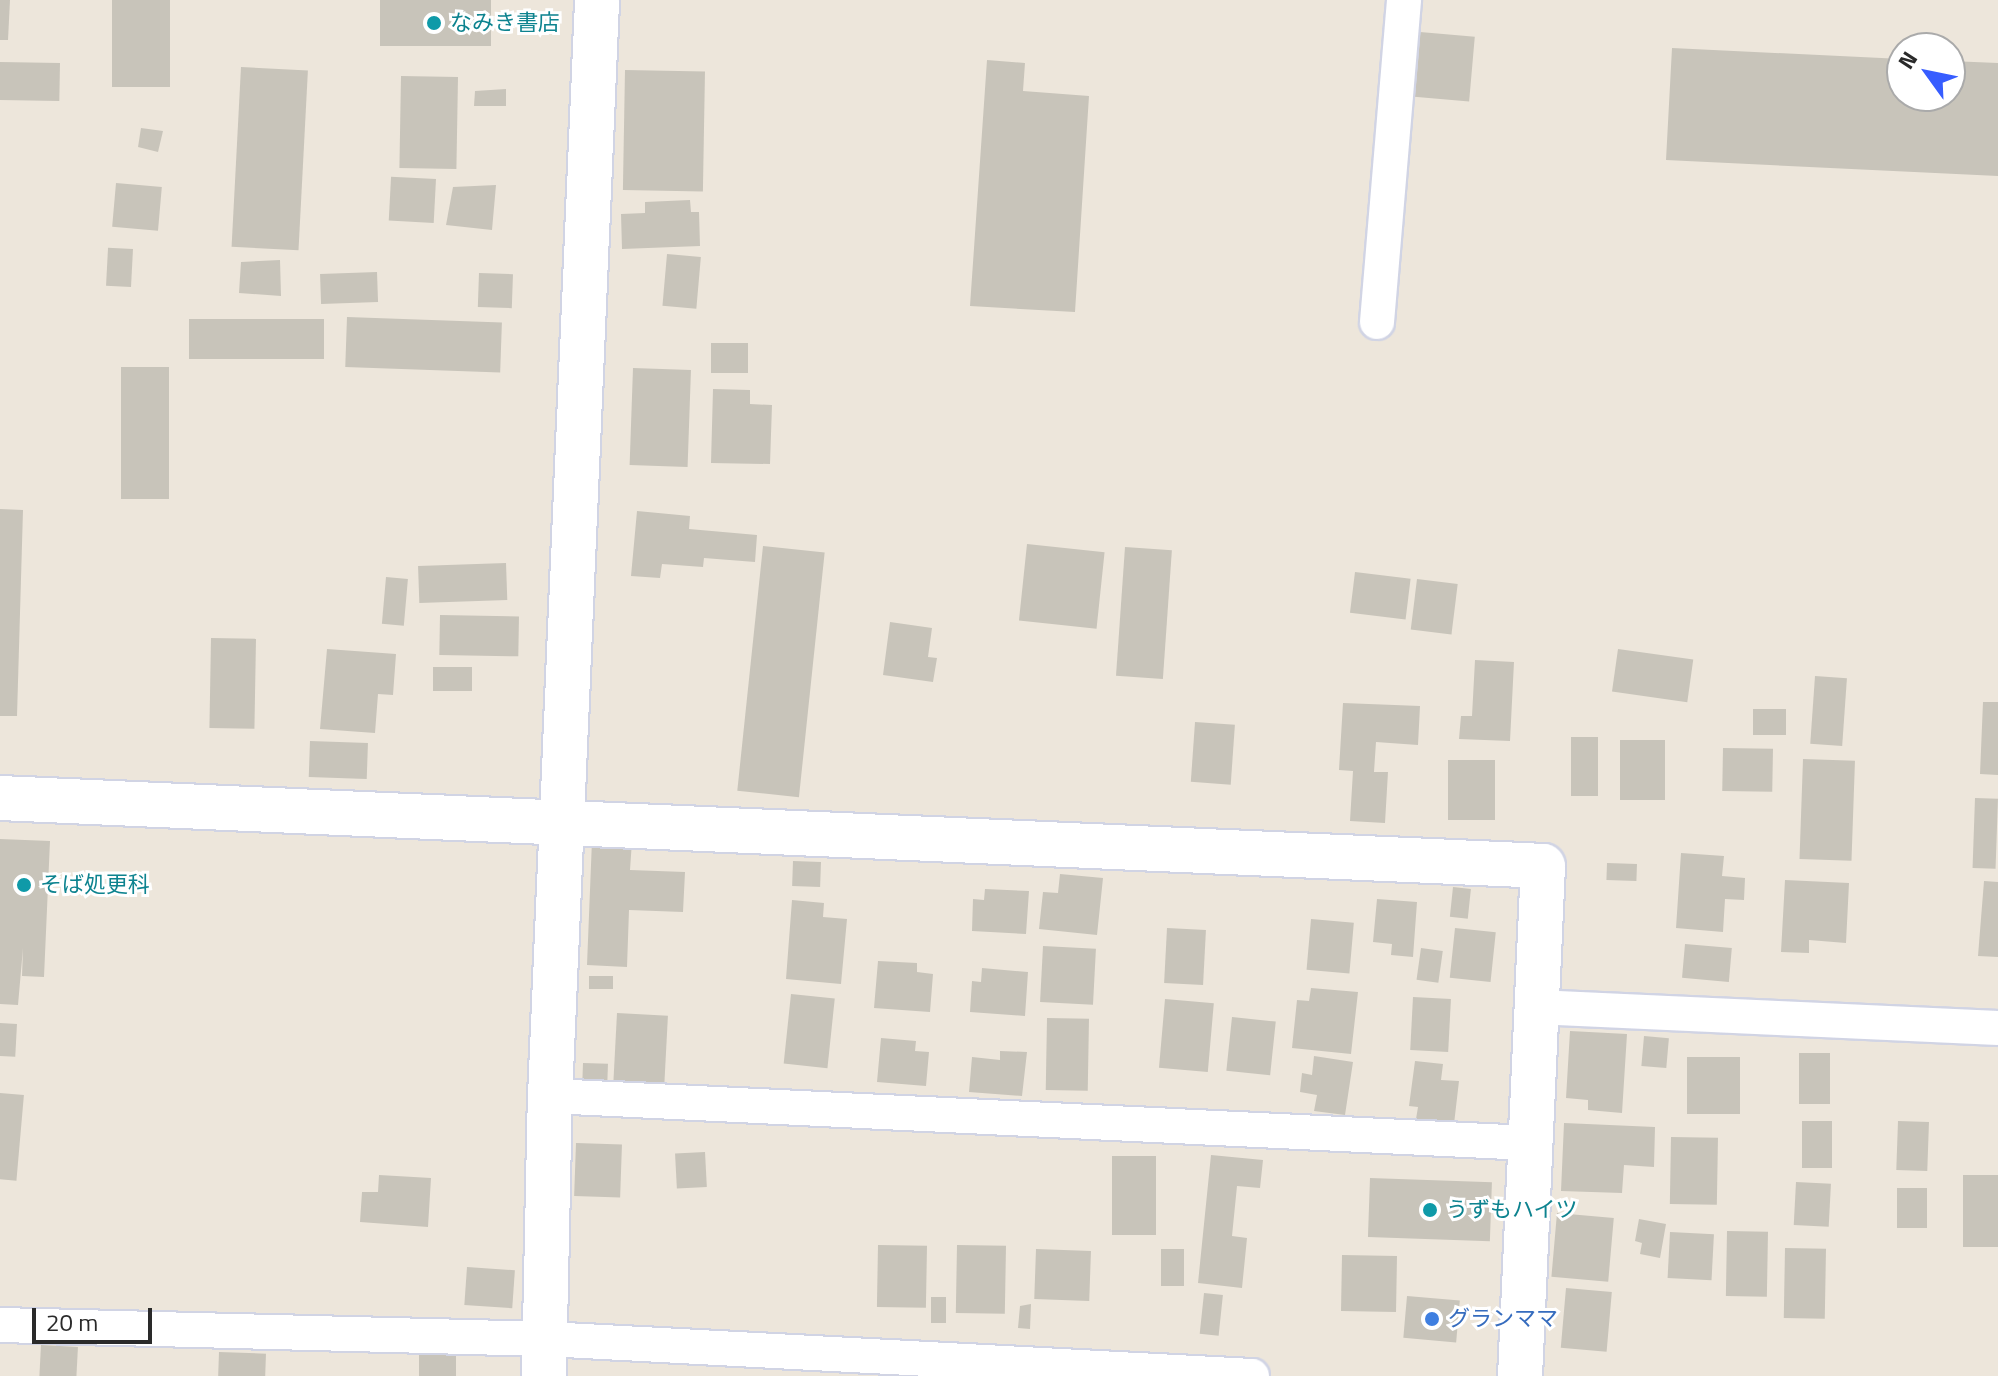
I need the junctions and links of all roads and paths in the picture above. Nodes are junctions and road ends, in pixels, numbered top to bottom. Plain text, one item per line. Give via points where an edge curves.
1 (597, 0) edge
2 (1404, 0) edge
3 (1377, 322) dead end
4 (0, 798) edge
5 (566, 823) junction
6 (1536, 1007) junction
7 (1998, 1028) edge
8 (550, 1096) junction
9 (1527, 1143) junction
10 (0, 1325) edge
11 (545, 1357) edge
12 (1252, 1376) edge
13 (1520, 1376) edge

1 - 5 street
2 - 3 street
4 - 5 street
5 - 6 street via 1543,866
5 - 8 street
6 - 7 street
6 - 9 street
8 - 9 street
8 - 11 street
9 - 13 street
10 - 11 street
11 - 12 street

